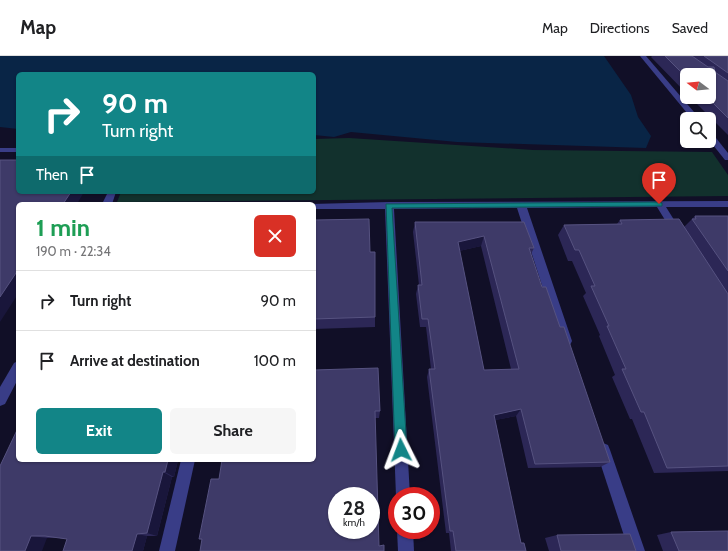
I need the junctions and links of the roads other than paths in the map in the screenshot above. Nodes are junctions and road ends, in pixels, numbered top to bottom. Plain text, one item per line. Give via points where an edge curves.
1 (643, 56) edge
2 (690, 112) edge
3 (716, 143) edge
4 (0, 150) edge
5 (16, 150) edge
6 (728, 158) edge
7 (659, 204) junction
8 (728, 204) edge
9 (388, 205) junction
10 (520, 205) junction
11 (316, 206) edge
12 (681, 238) edge
13 (571, 354) edge
14 (16, 371) edge
15 (0, 400) edge
16 (598, 436) edge
17 (188, 462) edge
18 (403, 487) edge
19 (405, 539) edge
20 (167, 551) edge
21 (406, 551) edge
22 (637, 551) edge

1 - 2 street
3 - 6 street
4 - 5 street
7 - 8 street
7 - 10 street
7 - 12 street
9 - 10 street
9 - 11 street
9 - 18 street
10 - 13 street
14 - 15 street
16 - 22 street
17 - 20 street
19 - 21 street

